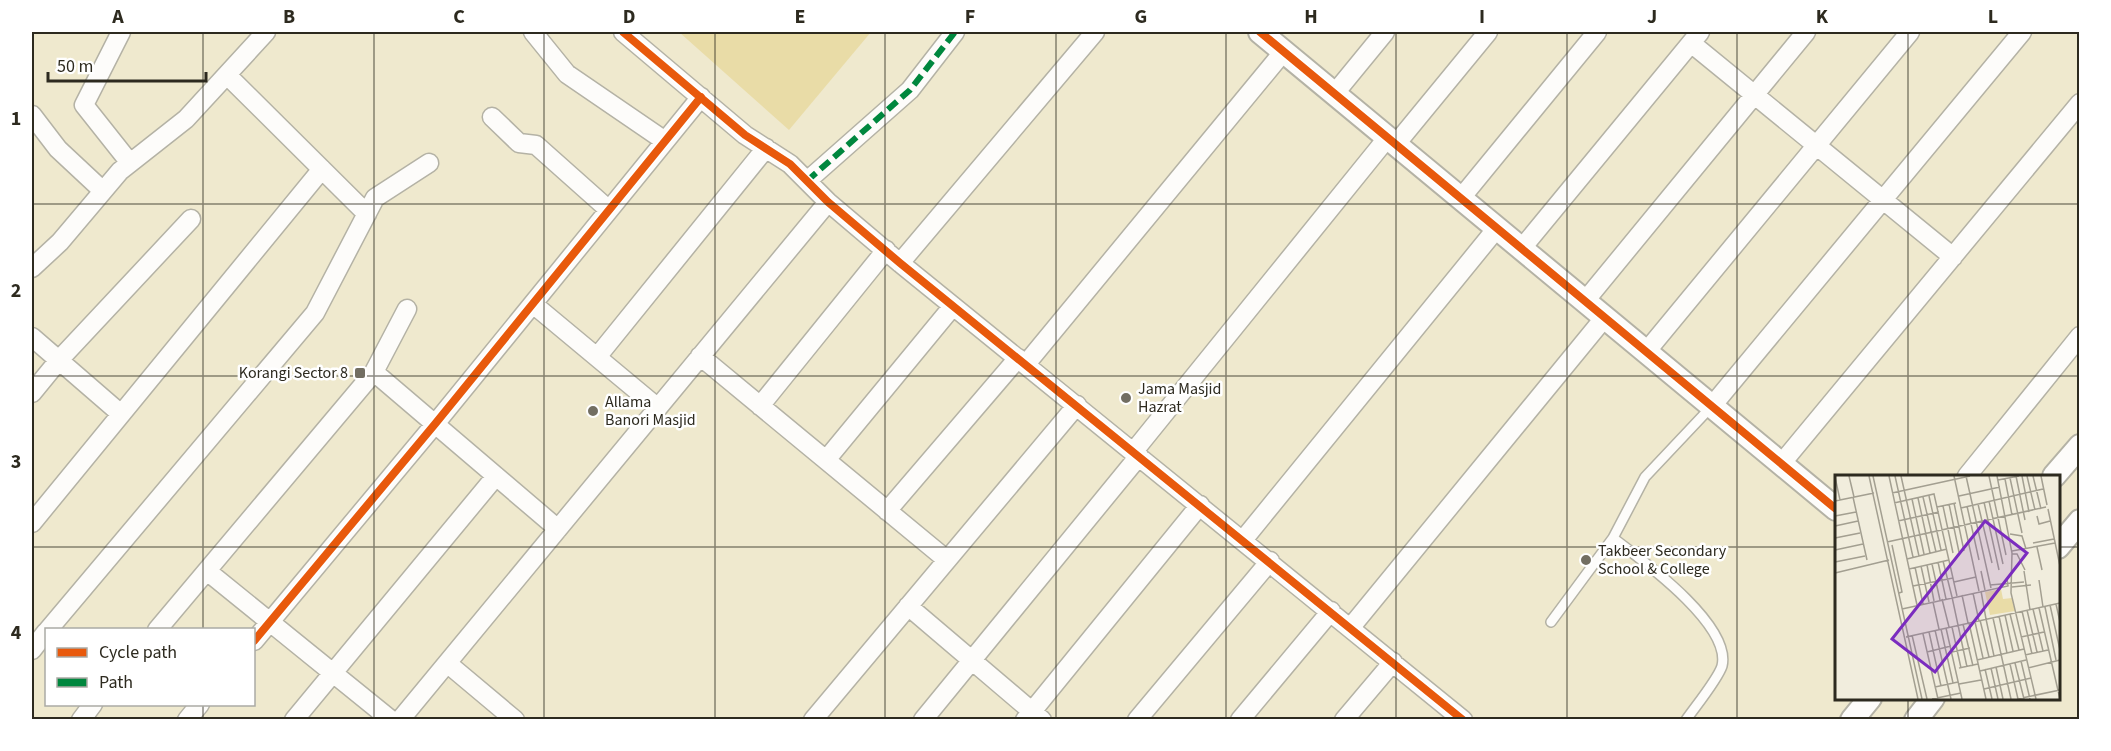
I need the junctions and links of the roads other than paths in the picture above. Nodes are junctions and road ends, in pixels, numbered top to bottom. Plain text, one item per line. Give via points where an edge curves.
1 (121, 32) edge
2 (266, 32) edge
3 (533, 32) edge
4 (623, 32) edge
5 (955, 32) edge
6 (1095, 32) edge
7 (1385, 32) edge
8 (1488, 32) edge
9 (1598, 32) edge
10 (1806, 32) edge
11 (1910, 32) edge
12 (2022, 32) edge
13 (1696, 37) edge
14 (1274, 39) edge
15 (227, 75) junction
16 (1335, 93) junction
17 (1755, 94) junction
18 (700, 98) junction
19 (2079, 103) edge
20 (32, 116) edge
21 (492, 117) dead end
22 (665, 141) junction
23 (1392, 141) junction
24 (1816, 145) junction
25 (766, 148) junction
26 (130, 163) junction
27 (429, 163) dead end
28 (322, 169) junction
29 (807, 181) junction
30 (103, 191) junction
31 (1461, 198) junction
32 (1883, 200) junction
33 (828, 202) junction
34 (609, 210) junction
35 (367, 214) junction
36 (190, 219) dead end
37 (1497, 228) junction
38 (1522, 248) junction
39 (886, 250) junction
40 (1953, 257) junction
41 (900, 263) junction
42 (32, 268) edge
43 (1585, 301) junction
44 (533, 304) junction
45 (954, 306) junction
46 (407, 309) dead end
47 (1605, 317) junction
48 (2079, 336) edge
49 (32, 337) edge
50 (1646, 352) junction
51 (700, 356) junction
52 (597, 357) junction
53 (59, 360) junction
54 (1022, 361) junction
55 (374, 372) junction
56 (32, 393) edge
57 (1077, 405) junction
58 (760, 406) junction
59 (1712, 406) junction
60 (658, 408) junction
61 (121, 414) junction
62 (435, 424) junction
63 (2079, 446) edge
64 (1136, 453) junction
65 (826, 460) junction
66 (1781, 464) junction
67 (1969, 475) edge
68 (2056, 475) edge
69 (496, 476) junction
70 (1200, 505) junction
71 (1835, 508) edge
72 (887, 511) junction
73 (2079, 521) edge
74 (32, 523) edge
75 (558, 529) junction
76 (1612, 538) junction
77 (1243, 540) junction
78 (2060, 545) edge
79 (947, 560) junction
80 (1270, 561) junction
81 (207, 571) junction
82 (908, 606) junction
83 (1331, 611) junction
84 (270, 622) junction
85 (1551, 622) dead end
86 (1351, 627) junction
87 (50, 628) edge
88 (159, 628) edge
89 (45, 634) edge
90 (255, 640) edge
91 (32, 650) edge
92 (972, 660) junction
93 (1393, 662) junction
94 (447, 663) junction
95 (333, 672) junction
96 (1869, 700) edge
97 (1932, 700) edge
98 (92, 706) edge
99 (199, 706) edge
100 (1033, 717) edge
101 (511, 718) edge
102 (1457, 718) edge
103 (81, 720) edge
104 (188, 720) edge
105 (294, 720) edge
106 (391, 720) edge
107 (400, 720) edge
108 (813, 720) edge
109 (922, 720) edge
110 (1137, 720) edge
111 (1240, 720) edge
112 (1344, 720) edge
113 (1686, 720) edge
114 (1852, 720) edge
115 (1916, 720) edge

1 - 26 street via 84,105
2 - 15 street
3 - 22 street via 567,74
4 - 18 street
5 - 29 street via 910,90
6 - 41 street
7 - 16 street
8 - 23 street
9 - 31 street
10 - 17 street
11 - 24 street
12 - 32 street
13 - 17 street
13 - 38 street
14 - 16 street
14 - 54 street
15 - 26 street via 186,119
15 - 28 street
16 - 23 street
17 - 24 street
17 - 43 street
18 - 22 street
18 - 25 street
19 - 40 street
20 - 30 street via 58,149
21 - 34 street via 519,143 536,145
22 - 34 street
23 - 31 street
23 - 64 street
24 - 32 street
24 - 50 street
25 - 29 street
25 - 52 street
26 - 30 street
27 - 35 street via 375,198
28 - 35 street
28 - 61 street
29 - 33 street
30 - 42 street
31 - 37 street
32 - 40 street
32 - 59 street
33 - 39 street
33 - 51 street
34 - 44 street
35 - 87 street via 315,313
36 - 53 street
37 - 38 street
37 - 77 street
38 - 43 street
39 - 41 street
39 - 58 street
40 - 66 street
41 - 45 street
43 - 47 street
44 - 52 street
44 - 62 street
45 - 54 street
45 - 65 street
46 - 55 street
47 - 50 street
47 - 86 street
48 - 67 street
49 - 53 street
50 - 59 street
51 - 58 street
51 - 60 street
52 - 60 street
53 - 56 street
53 - 61 street
54 - 57 street
54 - 72 street
55 - 62 street
55 - 81 street
57 - 64 street
57 - 79 street
58 - 65 street
59 - 66 street
59 - 76 lane via 1645,477
60 - 75 street
61 - 74 street
62 - 69 street
62 - 84 street
63 - 68 street
64 - 70 street
64 - 92 street
65 - 72 street
66 - 71 street
69 - 75 street
69 - 95 street
70 - 77 street
70 - 100 street
72 - 79 street
73 - 78 street
75 - 94 street
76 - 85 lane
76 - 113 lane via 1685,597 1709,626 1722,650 1722,667
77 - 80 street
79 - 82 street
80 - 83 street
80 - 110 street
81 - 84 street
81 - 88 street
82 - 92 street
82 - 108 street
83 - 86 street
83 - 111 street
84 - 90 street
84 - 95 street
86 - 93 street
89 - 91 street
92 - 100 street
92 - 109 street
93 - 102 street
93 - 112 street
94 - 101 street
94 - 107 street
95 - 105 street
95 - 106 street
96 - 114 street
97 - 115 street
98 - 103 street
99 - 104 street

